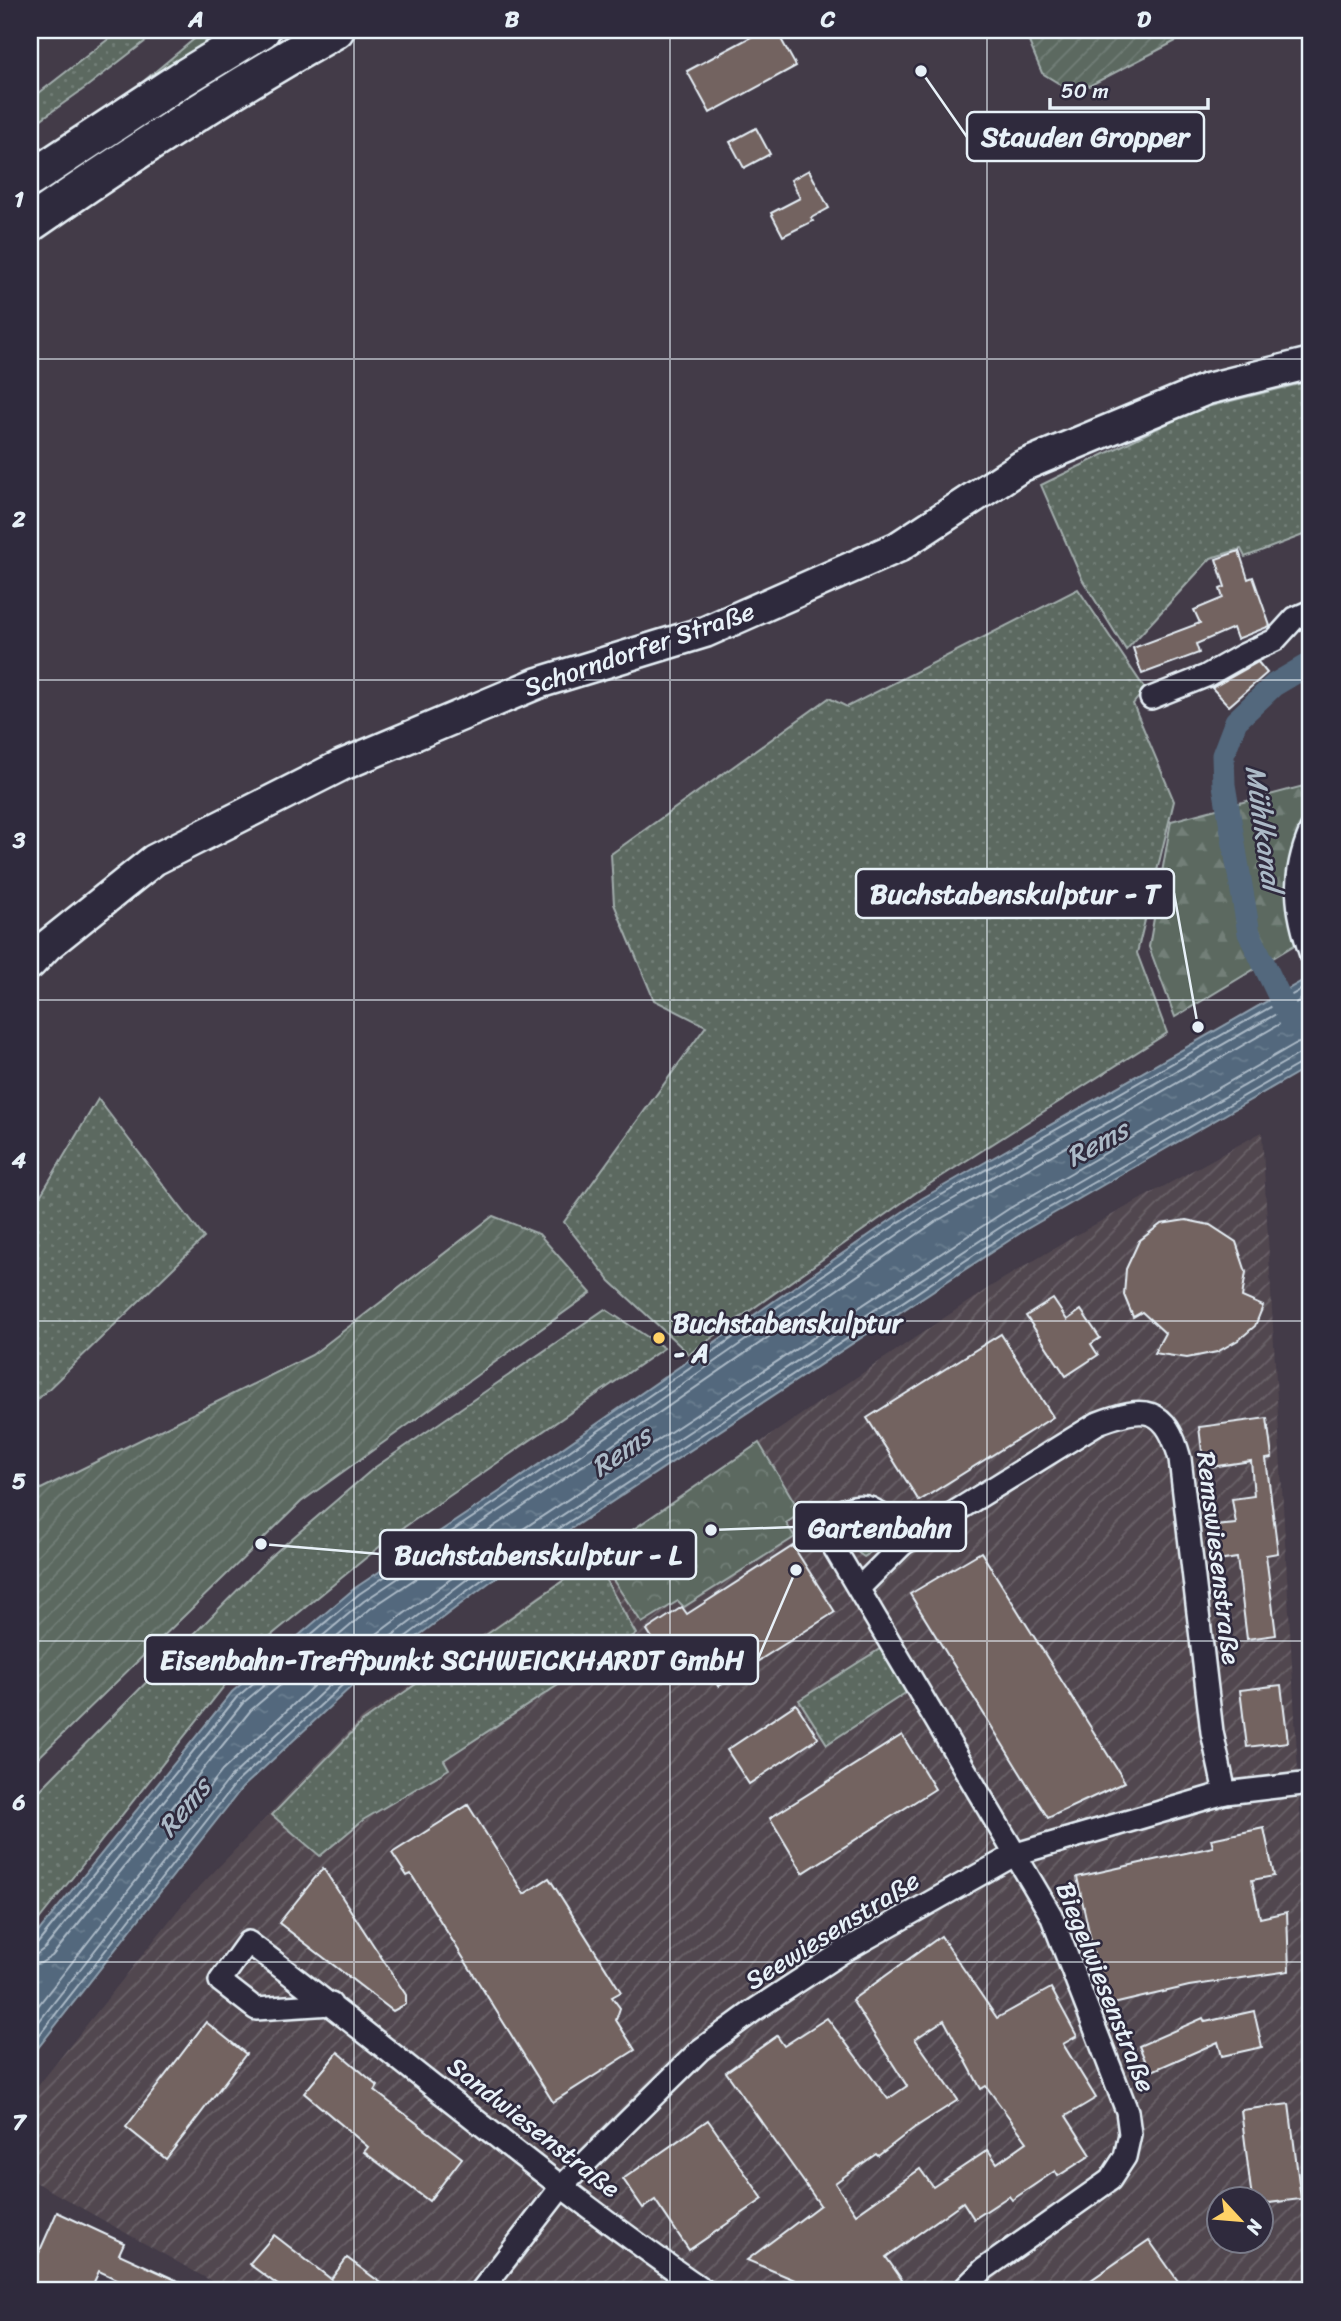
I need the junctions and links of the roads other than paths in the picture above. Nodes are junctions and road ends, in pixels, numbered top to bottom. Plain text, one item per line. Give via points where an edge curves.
1 (262, 30) edge
2 (336, 30) edge
3 (30, 179) edge
4 (30, 224) edge
5 (1311, 363) edge
6 (1311, 611) edge
7 (1151, 698) dead end
8 (1311, 830) edge
9 (1311, 955) edge
10 (30, 964) edge
11 (903, 1544) junction
12 (859, 1588) junction
13 (1311, 1783) edge
14 (1225, 1793) junction
15 (1016, 1854) junction
16 (331, 2004) junction
17 (562, 2186) junction
18 (481, 2291) edge
19 (705, 2291) edge
20 (962, 2291) edge

1 - 3 highway
2 - 4 highway via 192,117
5 - 10 main road, Schorndorfer Straße via 1207,389 1022,466 898,547 705,632 538,683 340,765 154,860
6 - 7 street via 1295,618 1275,640
8 - 9 street via 1297,875 1301,927
11 - 12 street
11 - 12 street, Biegelwiesenstraße via 886,1518 870,1507 841,1509 825,1521 833,1546
11 - 14 street, Remswiesenstraße via 1098,1423 1124,1413 1144,1413 1163,1420 1180,1459 1212,1732
12 - 15 street, Biegelwiesenstraße
13 - 14 street, Seewiesenstraße
14 - 15 street, Seewiesenstraße
15 - 17 street, Seewiesenstraße via 844,1951 755,2009 700,2050
15 - 20 street, Biegelwiesenstraße via 1051,1915 1127,2111 1130,2134 1125,2157 1110,2180 984,2269
16 - 16 street, Sandwiesenstraße via 248,1941 219,1981 256,2008
16 - 17 street, Sandwiesenstraße
17 - 18 street, Seewiesenstraße
17 - 19 street, Sandwiesenstraße

